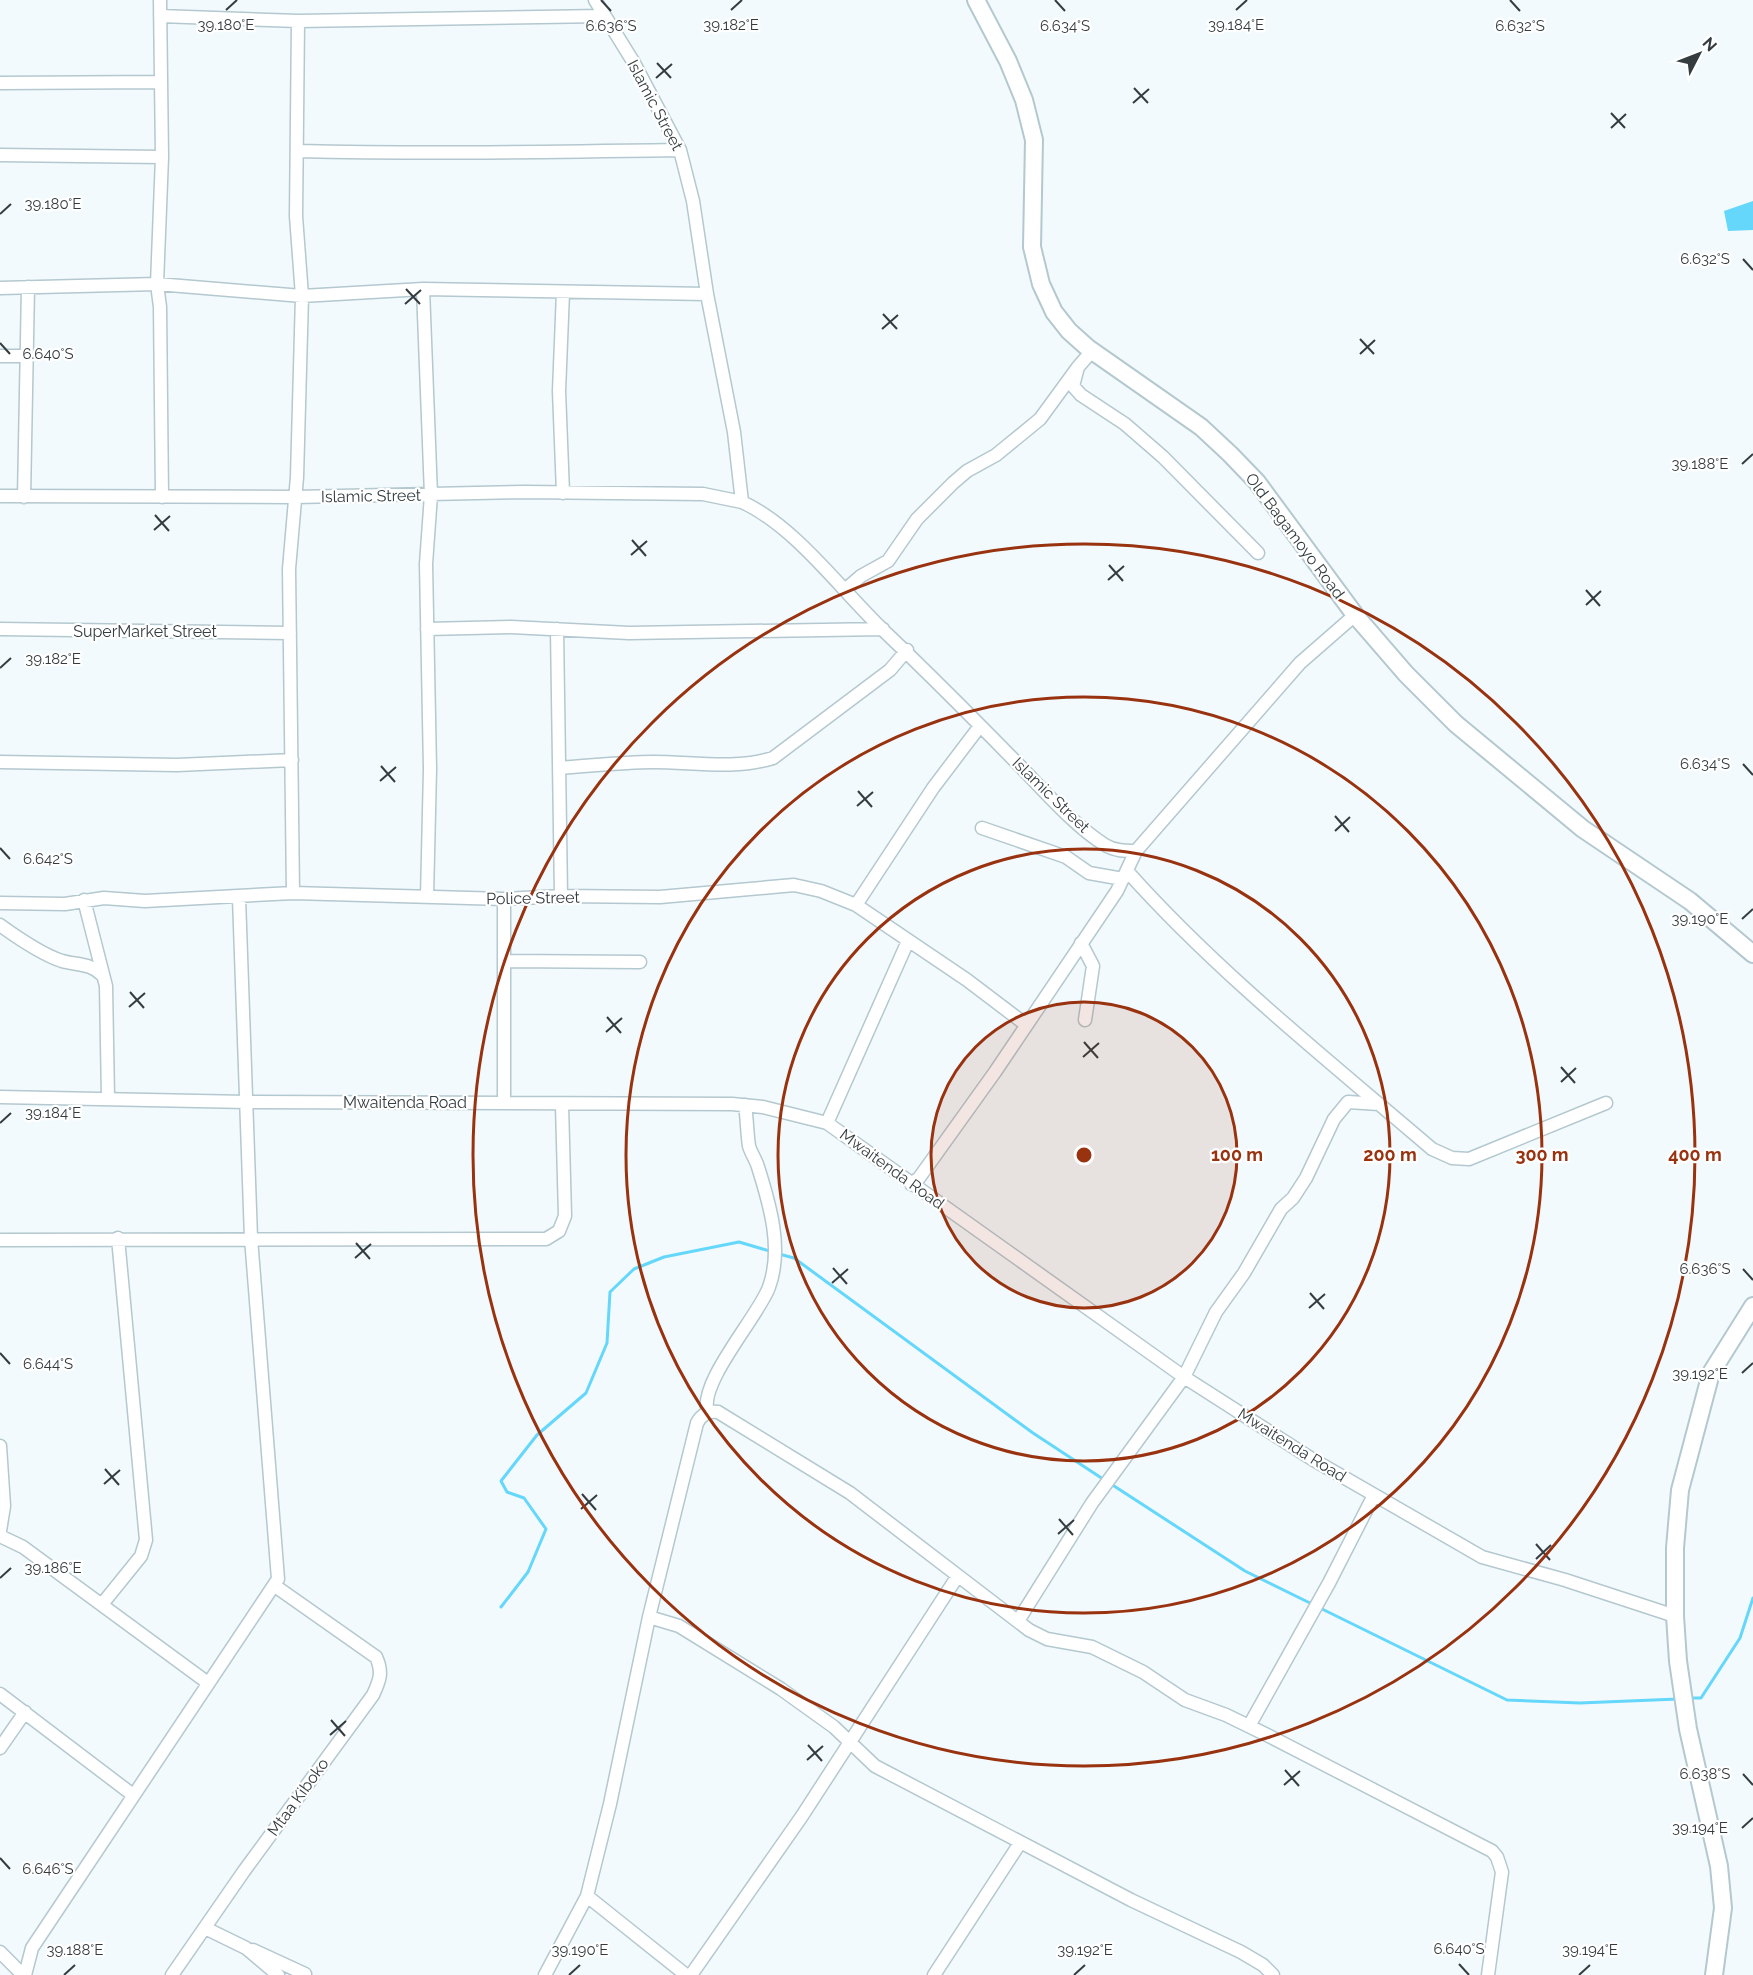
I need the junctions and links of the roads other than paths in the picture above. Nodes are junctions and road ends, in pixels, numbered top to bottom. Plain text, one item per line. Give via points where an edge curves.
1 (160, 0) edge
2 (595, 0) edge
3 (976, 0) edge
4 (160, 16) junction
5 (603, 16) junction
6 (298, 21) junction
7 (161, 82) junction
8 (0, 83) edge
9 (680, 150) junction
10 (298, 151) junction
11 (0, 155) edge
12 (162, 157) junction
13 (157, 284) junction
14 (28, 287) junction
15 (0, 288) edge
16 (423, 289) junction
17 (563, 292) junction
18 (706, 294) junction
19 (302, 296) junction
20 (1092, 351) junction
21 (0, 356) edge
22 (27, 356) junction
23 (1078, 367) junction
24 (563, 493) junction
25 (431, 495) junction
26 (0, 496) edge
27 (24, 497) junction
28 (162, 497) junction
29 (295, 497) junction
30 (742, 502) junction
31 (1258, 553) dead end
32 (846, 589) junction
33 (1355, 615) junction
34 (0, 629) edge
35 (428, 629) junction
36 (557, 629) junction
37 (882, 629) junction
38 (290, 633) junction
39 (907, 650) junction
40 (980, 726) junction
41 (291, 760) junction
42 (0, 762) edge
43 (559, 768) junction
44 (982, 828) dead end
45 (1136, 851) junction
46 (1125, 875) junction
47 (293, 893) junction
48 (561, 896) junction
49 (427, 897) junction
50 (239, 898) junction
51 (504, 899) junction
52 (84, 900) junction
53 (0, 903) edge
54 (856, 905) junction
55 (0, 925) edge
56 (13, 934) junction
57 (0, 940) edge
58 (908, 941) junction
59 (1081, 943) junction
60 (1753, 954) edge
61 (506, 961) junction
62 (640, 962) dead end
63 (102, 975) junction
64 (1084, 1020) dead end
65 (1025, 1024) junction
66 (0, 1097) edge
67 (108, 1098) junction
68 (247, 1102) junction
69 (504, 1102) junction
70 (1606, 1103) dead end
71 (1379, 1104) junction
72 (562, 1105) junction
73 (745, 1105) junction
74 (827, 1123) junction
75 (911, 1184) junction
76 (118, 1238) junction
77 (250, 1238) junction
78 (0, 1240) edge
79 (1753, 1306) edge
80 (1184, 1377) junction
81 (708, 1412) junction
82 (0, 1446) edge
83 (1374, 1495) junction
84 (0, 1531) edge
85 (0, 1536) edge
86 (957, 1577) junction
87 (275, 1586) junction
88 (103, 1603) junction
89 (1675, 1616) junction
90 (649, 1617) junction
91 (1018, 1621) junction
92 (208, 1683) junction
93 (0, 1694) edge
94 (25, 1712) junction
95 (1249, 1726) junction
96 (850, 1742) junction
97 (0, 1748) edge
98 (133, 1795) junction
99 (1020, 1843) junction
100 (587, 1896) junction
101 (205, 1928) junction
102 (246, 1948) junction
103 (0, 1952) edge
104 (305, 1974) edge
105 (24, 1975) edge
106 (172, 1975) edge
107 (278, 1975) edge
108 (545, 1975) edge
109 (686, 1975) edge
110 (691, 1975) edge
111 (934, 1975) edge
112 (1273, 1975) edge
113 (1488, 1975) edge
114 (1714, 1975) edge

1 - 4 street
2 - 5 street, Islamic Street
3 - 20 street, Old Bagamoyo Road via 1008,61 1024,100 1034,140 1032,247 1041,284 1054,312
4 - 6 street
4 - 7 street
5 - 6 street
5 - 9 street, Islamic Street via 634,63
6 - 10 street
7 - 8 street
7 - 12 street
9 - 10 street via 437,154
9 - 18 street, Islamic Street via 693,201
10 - 19 street via 296,216
11 - 12 street
12 - 13 street
13 - 14 street
13 - 19 street
13 - 28 street
14 - 15 street
14 - 22 street
16 - 17 street
16 - 19 street
16 - 25 street
17 - 18 street
17 - 24 street via 559,391
18 - 30 street, Islamic Street via 734,432
19 - 29 street
20 - 23 street
20 - 33 street, Old Bagamoyo Road via 1201,427 1230,454 1257,482
21 - 22 street
22 - 27 street
23 - 31 street via 1073,386 1081,395 1125,424 1163,457
23 - 32 street via 1040,419 953,483 917,519 888,561
24 - 25 street, Islamic Street
24 - 30 street, Islamic Street via 703,494
25 - 29 street, Islamic Street
25 - 35 street via 426,564
26 - 27 street, Islamic Street
27 - 28 street, Islamic Street
28 - 29 street, Islamic Street
29 - 38 street via 289,569
30 - 32 street, Islamic Street via 777,525
32 - 37 street, Islamic Street
33 - 45 street via 1300,663
33 - 60 street, Old Bagamoyo Road via 1406,674 1506,768 1582,828 1690,901
34 - 38 street, SuperMarket Street
35 - 36 street
35 - 49 street
36 - 37 street via 629,633
36 - 43 street
37 - 39 street, Islamic Street
38 - 41 street
39 - 40 street, Islamic Street
39 - 43 street via 890,670 773,758 734,765 650,762
40 - 45 street, Islamic Street via 1106,846
40 - 54 street via 933,788
41 - 42 street via 177,765
41 - 47 street
43 - 48 street
44 - 46 street via 1066,857 1089,873
45 - 46 street
46 - 59 street
46 - 71 street
47 - 49 street, Police Street
47 - 50 street, Police Street
48 - 51 street, Police Street
48 - 54 street, Police Street via 660,897 794,885
49 - 51 street, Police Street
50 - 52 street, Police Street
50 - 68 street
51 - 61 street
52 - 53 street, Police Street via 65,904
52 - 63 street
54 - 58 street, Police Street
55 - 56 street
56 - 57 street
56 - 63 street via 62,960 92,967
58 - 65 street, Police Street
58 - 74 street
59 - 64 street via 1093,966
59 - 65 street
61 - 62 street
61 - 69 street
63 - 67 street via 106,986
65 - 75 street via 976,1100
66 - 67 street, Mwaitenda Road
67 - 68 street, Mwaitenda Road
68 - 69 street, Mwaitenda Road
68 - 77 street
69 - 72 street, Mwaitenda Road
70 - 71 street via 1469,1159 1452,1158 1431,1149
71 - 80 street via 1348,1102 1334,1119 1306,1178 1281,1209 1216,1312
72 - 73 street, Mwaitenda Road
72 - 77 street via 565,1216 552,1237
73 - 74 street, Mwaitenda Road
73 - 81 street via 749,1146 762,1180 777,1247 764,1300 723,1361 708,1398
74 - 75 street, Mwaitenda Road
75 - 80 street, Mwaitenda Road
76 - 77 street
76 - 78 street
76 - 88 street via 146,1540 141,1556
77 - 87 street via 279,1570
79 - 89 street via 1711,1373 1680,1490
80 - 83 street, Mwaitenda Road
80 - 91 street via 1092,1503
81 - 86 street via 718,1412 842,1487 915,1540
81 - 90 street via 698,1423
82 - 84 street via 4,1506
83 - 89 street, Mwaitenda Road via 1482,1557
83 - 95 street
85 - 88 street via 23,1546
86 - 91 street
86 - 96 street
87 - 92 street
87 - 101 street, Mtaa Kiboko via 376,1657 381,1678 373,1695
88 - 92 street
89 - 114 street via 1688,1729 1719,1866 1723,1908
90 - 96 street via 679,1626 708,1643 781,1689
90 - 100 street
91 - 95 street via 1047,1639 1092,1647 1143,1672 1185,1700
92 - 98 street
93 - 94 street
94 - 97 street
94 - 98 street
95 - 113 street via 1492,1851 1502,1872
96 - 99 street via 874,1766
96 - 110 street
98 - 105 street via 32,1948
99 - 111 street
99 - 112 street via 1241,1952
100 - 108 street
100 - 109 street
101 - 102 street
101 - 106 street, Mtaa Kiboko
102 - 104 street
102 - 107 street
103 - 105 street

